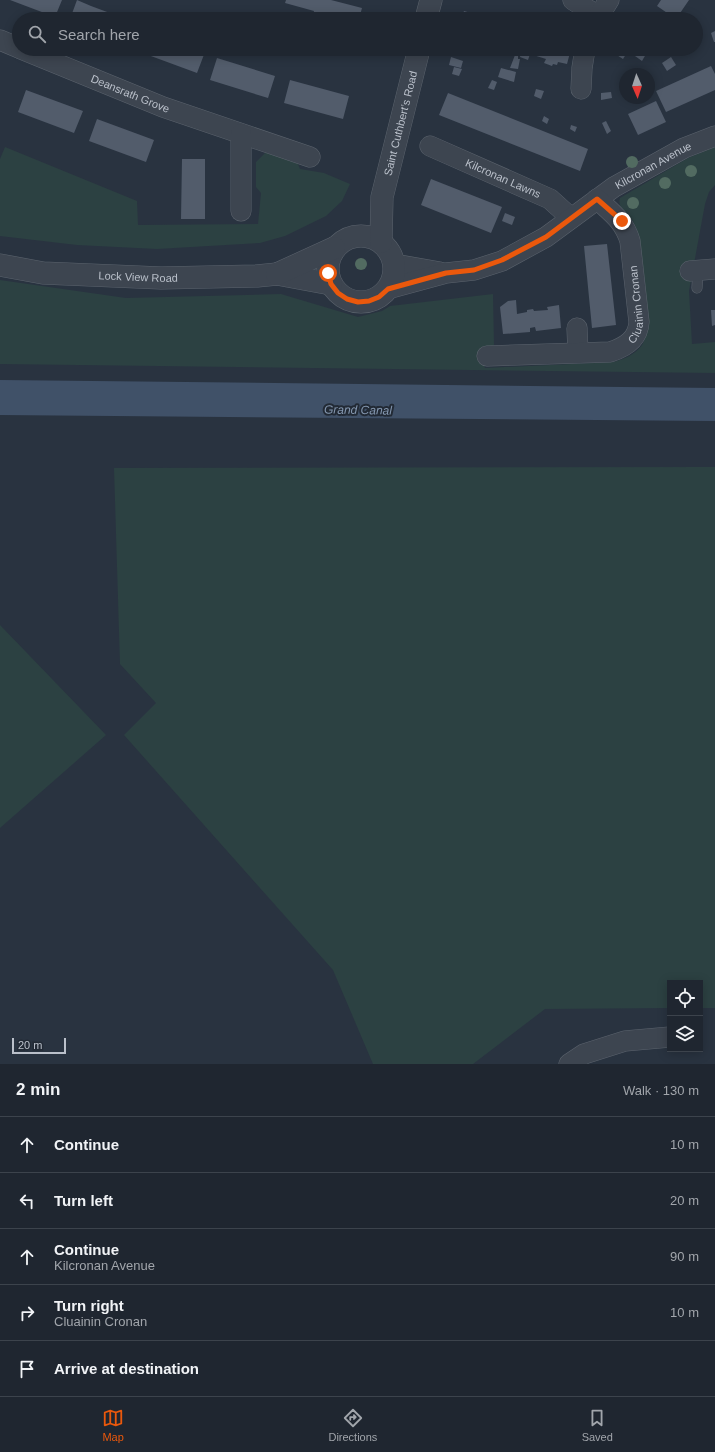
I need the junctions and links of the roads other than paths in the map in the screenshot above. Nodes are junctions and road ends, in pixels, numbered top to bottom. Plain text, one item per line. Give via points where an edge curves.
1 (431, 0) edge
2 (573, 0) edge
3 (609, 0) edge
4 (428, 12) edge
5 (590, 12) edge
6 (601, 12) edge
7 (0, 40) edge
8 (12, 45) edge
9 (37, 56) edge
10 (417, 56) edge
11 (584, 56) edge
12 (581, 89) dead end
13 (241, 134) junction
14 (715, 136) edge
15 (430, 146) dead end
16 (310, 157) dead end
17 (382, 197) junction
18 (597, 199) junction
19 (241, 211) dead end
20 (571, 218) junction
21 (357, 236) junction
22 (381, 242) junction
23 (334, 248) junction
24 (394, 264) junction
25 (0, 265) edge
26 (446, 273) junction
27 (277, 274) junction
28 (331, 284) junction
29 (388, 289) junction
30 (577, 328) dead end
31 (578, 352) junction
32 (487, 356) dead end
33 (667, 1037) edge
34 (569, 1064) edge

1 - 4 street
2 - 5 street
3 - 6 street
7 - 8 street, Deansrath Grove
9 - 13 street, Deansrath Grove via 162,107
10 - 17 street, Saint Cuthbert’s Road
11 - 12 street
13 - 16 street, Deansrath Grove
13 - 19 street
14 - 18 street, Kilcronan Avenue via 684,148
15 - 20 street, Kilcronan Lawns via 550,198
17 - 21 street, Saint Cuthbert’s Road
17 - 22 street, Saint Cuthbert’s Road
18 - 20 street, Kilcronan Avenue
18 - 31 street, Cluainin Cronan via 622,221 627,230 639,322 633,339 620,349 610,352
20 - 26 street, Kilcronan Avenue via 546,237 502,260 474,270
21 - 22 street via 374,238
21 - 23 street via 344,240
22 - 24 street via 392,256
23 - 27 street, Lock View Road
23 - 28 street via 328,264
24 - 26 street, Kilcronan Avenue
24 - 29 street via 394,273
25 - 27 street, Lock View Road via 43,273 161,278
26 - 29 street, Kilcronan Avenue
27 - 28 street, Lock View Road
28 - 29 street via 347,299 358,302 379,297
30 - 31 street
31 - 32 street, Cluainin Cronan
33 - 34 street via 625,1041 584,1054

